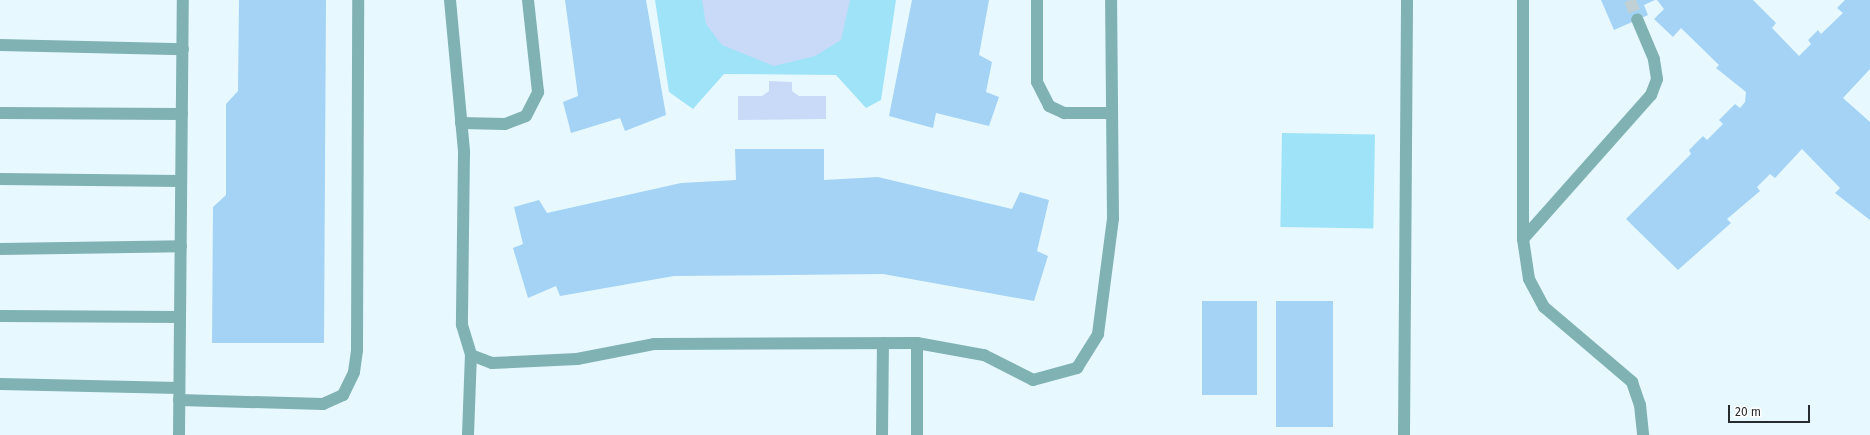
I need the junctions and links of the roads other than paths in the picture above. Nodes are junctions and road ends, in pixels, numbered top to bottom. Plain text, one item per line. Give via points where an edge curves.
1 (183, 0) edge
2 (358, 0) edge
3 (450, 0) edge
4 (528, 0) edge
5 (1037, 0) edge
6 (1111, 0) edge
7 (1408, 0) edge
8 (1522, 0) edge
9 (1637, 20) tunnel mouth
10 (0, 45) edge
11 (183, 49) junction
12 (0, 113) edge
13 (1112, 113) junction
14 (182, 114) junction
15 (461, 123) junction
16 (0, 179) edge
17 (181, 181) junction
18 (1523, 239) junction
19 (181, 246) junction
20 (0, 249) edge
21 (0, 316) edge
22 (180, 317) junction
23 (883, 343) junction
24 (917, 343) junction
25 (471, 355) junction
26 (0, 384) edge
27 (179, 394) junction
28 (179, 435) edge
29 (468, 435) edge
30 (882, 435) edge
31 (917, 435) edge
32 (1404, 435) edge
33 (1643, 435) edge

1 - 11 street
2 - 27 street via 357,350 351,378 343,395 323,404
3 - 15 street
4 - 15 street via 538,92 526,116 505,124
5 - 13 street via 1037,82 1049,106 1064,113
6 - 13 street
7 - 32 street
8 - 18 street
9 - 18 street via 1654,58 1657,79 1651,95
10 - 11 street
11 - 14 street
12 - 14 street
13 - 24 street via 1113,219 1100,321 1098,334 1077,368 1032,380 984,355
14 - 17 street
15 - 25 street via 462,325
16 - 17 street
17 - 19 street
18 - 33 street via 1529,279 1544,306 1632,382 1640,405
19 - 20 street
19 - 22 street
21 - 22 street
22 - 27 street
23 - 24 street
23 - 25 street via 654,344 577,359 492,363
23 - 30 street
24 - 31 street
25 - 29 street
26 - 27 street
27 - 28 street

